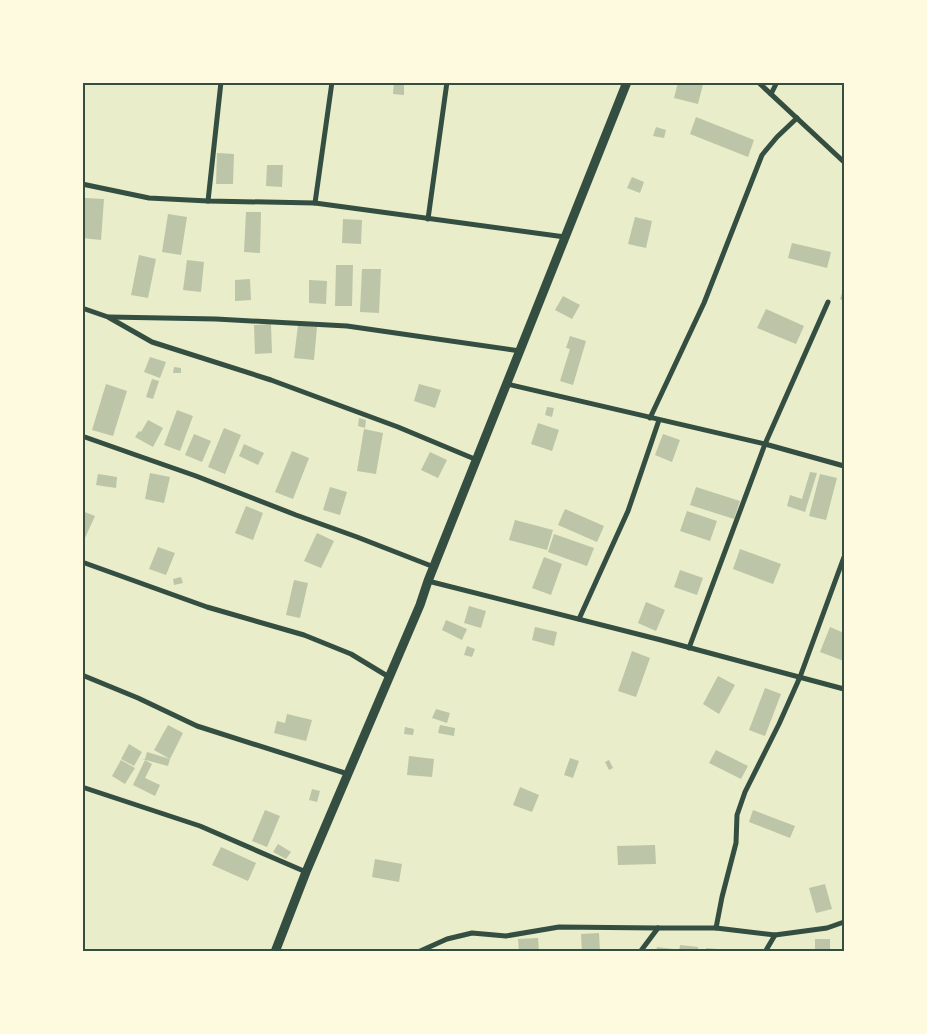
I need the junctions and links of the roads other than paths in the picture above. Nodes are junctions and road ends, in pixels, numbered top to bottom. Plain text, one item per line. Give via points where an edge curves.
1 (221, 82) edge
2 (332, 82) edge
3 (447, 82) edge
4 (627, 82) edge
5 (758, 82) edge
6 (778, 82) edge
7 (771, 94) junction
8 (797, 118) junction
9 (844, 162) edge
10 (82, 184) edge
11 (208, 201) junction
12 (315, 203) junction
13 (428, 219) junction
14 (566, 237) junction
15 (828, 302) dead end
16 (82, 308) edge
17 (108, 317) junction
18 (520, 352) junction
19 (507, 384) junction
20 (650, 418) junction
21 (659, 420) junction
22 (82, 436) edge
23 (765, 444) junction
24 (477, 460) junction
25 (844, 466) edge
26 (844, 557) edge
27 (82, 562) edge
28 (434, 567) junction
29 (428, 582) junction
30 (579, 620) junction
31 (689, 648) junction
32 (82, 675) edge
33 (389, 676) junction
34 (800, 677) junction
35 (844, 689) edge
36 (348, 774) junction
37 (82, 787) edge
38 (306, 872) junction
39 (844, 922) edge
40 (658, 928) junction
41 (716, 928) junction
42 (775, 935) junction
43 (275, 952) edge
44 (418, 952) edge
45 (640, 952) edge
46 (765, 952) edge

1 - 11 street
2 - 12 street
3 - 13 street
4 - 14 highway
5 - 7 street
6 - 7 street
7 - 8 street
8 - 9 street
8 - 20 street via 762,155 704,303
10 - 11 street via 149,198
11 - 12 street
12 - 13 street
13 - 14 street
14 - 18 highway
15 - 23 street
16 - 17 street
17 - 18 street via 347,326
17 - 24 street via 152,342 271,380
18 - 19 highway
19 - 20 street
19 - 24 highway
20 - 21 street
21 - 23 street
21 - 30 street via 628,511
22 - 28 street
23 - 25 street
23 - 31 street
24 - 28 highway
26 - 34 street
27 - 33 street via 207,607 304,635 351,654
28 - 29 highway
29 - 30 street
29 - 33 highway
30 - 31 street
31 - 34 street
32 - 36 street via 197,726
33 - 36 highway
34 - 35 street
34 - 41 street via 737,815 736,843
36 - 38 highway
37 - 38 street via 200,826
38 - 43 highway
39 - 42 street via 827,928
40 - 41 street
40 - 44 street via 559,927 506,936 472,933 447,939
40 - 45 street
41 - 42 street
42 - 46 street

